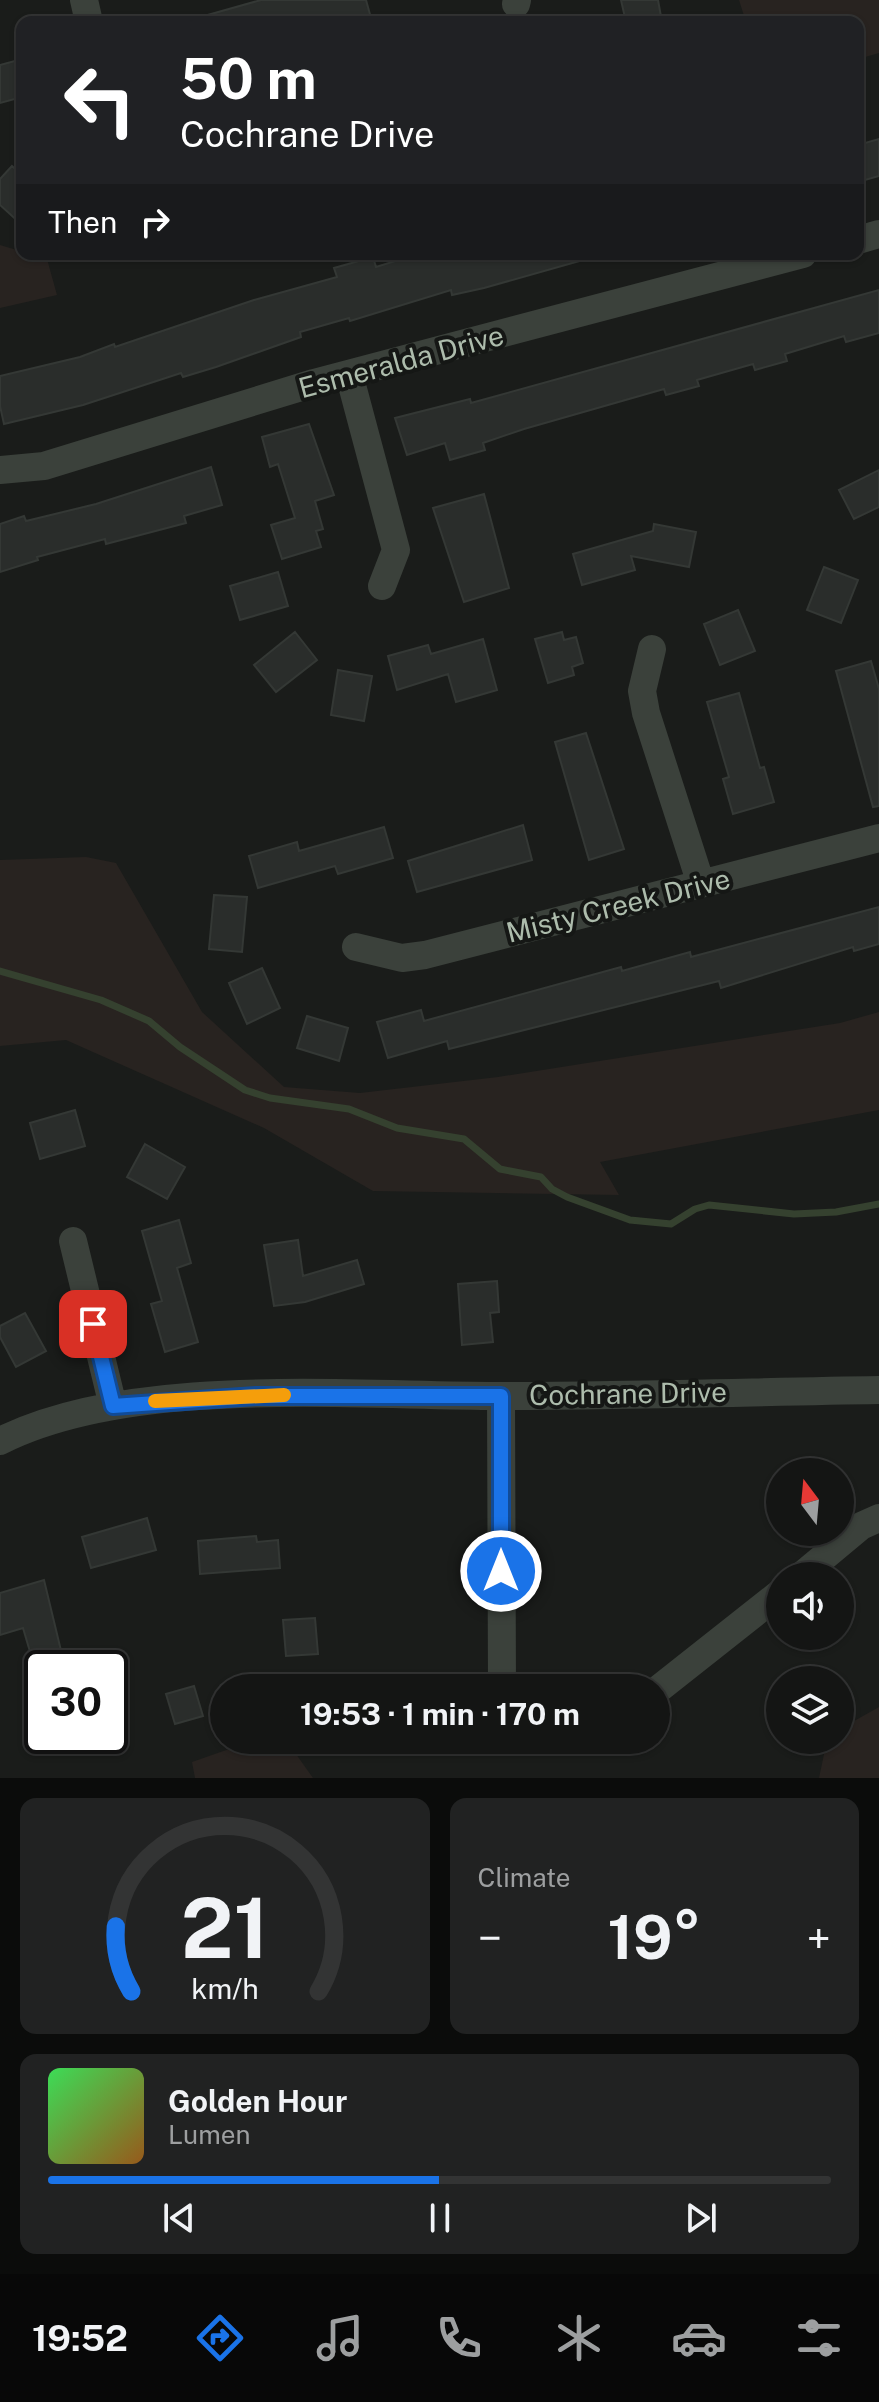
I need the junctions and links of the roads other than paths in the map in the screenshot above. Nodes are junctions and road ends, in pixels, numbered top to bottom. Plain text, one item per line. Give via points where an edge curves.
1 (780, 260) edge
2 (349, 374) junction
3 (0, 470) edge
4 (382, 586) dead end
5 (652, 649) dead end
6 (879, 838) edge
7 (701, 884) junction
8 (356, 947) dead end
9 (73, 1241) dead end
10 (879, 1390) edge
11 (501, 1396) junction
12 (113, 1406) junction
13 (0, 1441) edge
14 (879, 1518) edge
15 (818, 1562) edge
16 (766, 1604) edge
17 (502, 1674) edge
18 (670, 1680) edge

1 - 2 street, Esmeralda Drive
2 - 3 street, Esmeralda Drive via 44,466
2 - 4 street via 396,550
5 - 7 street via 642,691 646,713
6 - 7 street, Misty Creek Drive
7 - 8 street, Misty Creek Drive via 425,955 402,958
9 - 12 street
10 - 11 street, Cochrane Drive
11 - 12 street, Cochrane Drive via 279,1395
11 - 17 street
12 - 13 street, Cochrane Drive via 49,1420
14 - 15 street via 861,1526
16 - 18 street

